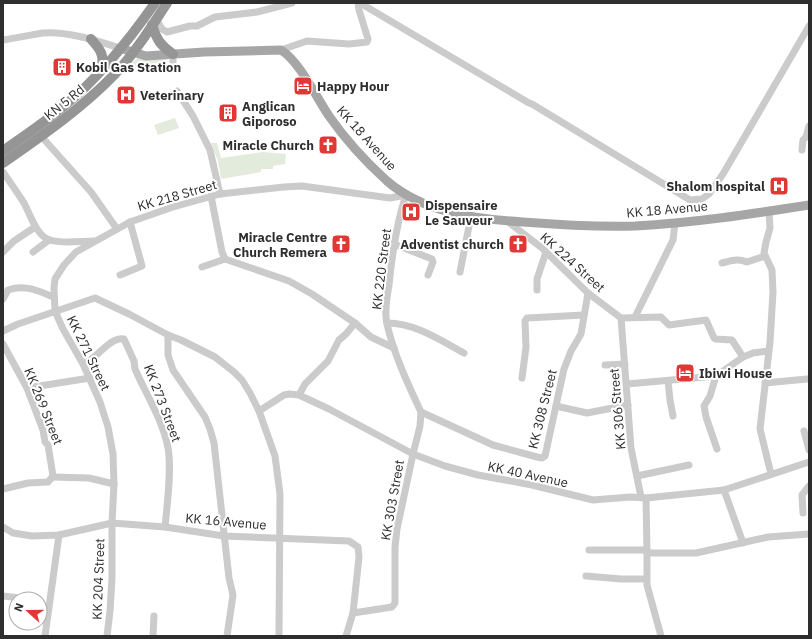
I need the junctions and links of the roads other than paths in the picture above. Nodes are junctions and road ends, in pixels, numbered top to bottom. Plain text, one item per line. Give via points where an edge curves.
1 (155, 3) edge
2 (167, 3) edge
3 (292, 3) edge
4 (359, 3) edge
5 (154, 22) junction
6 (809, 26) edge
7 (91, 39) junction
8 (3, 40) edge
9 (120, 48) junction
10 (281, 50) junction
11 (133, 52) junction
12 (173, 54) junction
13 (173, 65) dead end
14 (101, 70) junction
15 (177, 91) dead end
16 (809, 126) edge
17 (41, 136) junction
18 (802, 150) dead end
19 (3, 151) edge
20 (3, 163) edge
21 (3, 172) edge
22 (220, 194) junction
23 (406, 195) junction
24 (211, 196) junction
25 (809, 206) edge
26 (769, 211) junction
27 (471, 216) junction
28 (507, 221) junction
29 (130, 222) junction
30 (675, 223) junction
31 (35, 227) junction
32 (117, 229) junction
33 (49, 240) junction
34 (94, 241) junction
35 (394, 244) junction
36 (3, 252) edge
37 (33, 252) dead end
38 (546, 252) junction
39 (765, 256) junction
40 (226, 259) junction
41 (722, 263) dead end
42 (202, 267) dead end
43 (460, 272) dead end
44 (120, 275) dead end
45 (428, 276) dead end
46 (537, 290) dead end
47 (588, 293) junction
48 (54, 297) junction
49 (3, 299) edge
50 (55, 311) junction
51 (584, 315) junction
52 (635, 317) junction
53 (621, 318) junction
54 (355, 323) junction
55 (387, 323) junction
56 (3, 331) edge
57 (168, 335) junction
58 (3, 344) edge
59 (394, 348) junction
60 (768, 351) junction
61 (464, 353) dead end
62 (743, 357) junction
63 (83, 364) junction
64 (625, 364) junction
65 (605, 365) dead end
66 (716, 376) junction
67 (90, 378) junction
68 (522, 378) dead end
69 (807, 379) dead end
70 (668, 381) junction
71 (765, 383) junction
72 (627, 384) junction
73 (27, 388) junction
74 (299, 395) junction
75 (628, 405) junction
76 (556, 406) junction
77 (259, 411) junction
78 (421, 412) junction
79 (673, 416) dead end
80 (804, 431) dead end
81 (717, 449) dead end
82 (809, 450) edge
83 (412, 454) junction
84 (809, 462) edge
85 (689, 465) dead end
86 (771, 474) junction
87 (637, 476) junction
88 (52, 477) junction
89 (114, 484) junction
90 (809, 486) edge
91 (3, 489) edge
92 (724, 490) junction
93 (644, 498) junction
94 (803, 514) dead end
95 (112, 523) junction
96 (3, 527) edge
97 (165, 527) junction
98 (809, 534) edge
99 (59, 535) junction
100 (224, 536) junction
101 (279, 538) junction
102 (743, 544) junction
103 (589, 550) dead end
104 (647, 551) junction
105 (586, 576) dead end
106 (646, 579) junction
107 (353, 613) junction
108 (154, 616) dead end
109 (45, 636) edge
110 (107, 636) edge
111 (153, 636) edge
112 (227, 636) edge
113 (279, 636) edge
114 (346, 636) edge
115 (661, 636) edge

1 - 9 highway
2 - 5 highway, KN 5 Rd
3 - 5 street via 256,12 215,17 197,26 167,32
4 - 6 street via 690,200 702,199 709,194
4 - 10 street via 367,42 349,44 307,41
5 - 11 highway, KN 5 Rd
5 - 12 highway via 155,34 161,45
7 - 8 street via 47,33
7 - 9 street
7 - 14 highway via 102,55
9 - 11 main road
9 - 14 highway
10 - 12 main road
10 - 23 main road, KK 18 Avenue via 294,63 329,115 359,152
11 - 12 main road via 146,56
11 - 17 highway, KN 5 Rd via 92,96 65,120
12 - 13 street
14 - 19 highway via 65,105
15 - 22 street via 210,150
16 - 18 street
17 - 20 highway, KN 5 Rd
17 - 32 street via 91,192
21 - 31 street via 24,203
22 - 23 street, KK 218 Street via 302,186 390,198
22 - 24 street, KK 218 Street
23 - 27 main road, KK 18 Avenue via 443,210
23 - 35 street, KK 220 Street
24 - 29 street, KK 218 Street
24 - 40 street via 222,252
25 - 26 main road, KK 18 Avenue
26 - 30 main road, KK 18 Avenue
26 - 39 street via 770,228 764,249
27 - 28 main road, KK 18 Avenue
27 - 43 street
28 - 30 main road, KK 18 Avenue via 576,226
28 - 38 street, KK 224 Street
29 - 32 street, KK 218 Street
29 - 44 street via 142,266
30 - 52 street via 673,240
31 - 33 street
31 - 36 street
32 - 34 street, KK 218 Street
33 - 34 street
33 - 37 street
34 - 48 street, KK 218 Street via 76,252 64,265 55,279
35 - 45 street via 432,259
35 - 55 street, KK 220 Street
38 - 46 street via 537,279
38 - 47 street, KK 224 Street
39 - 41 street via 747,262 742,259
39 - 60 street via 771,266 774,282
40 - 42 street
40 - 54 street via 289,282
47 - 51 street, KK 308 Street
47 - 53 street, KK 224 Street
48 - 49 street via 32,288 19,287 8,290
48 - 50 street, KK 218 Street
50 - 56 street
50 - 57 street via 96,298
50 - 63 street, KK 271 Street
51 - 68 street via 527,318
51 - 76 street, KK 308 Street via 581,334 568,359
52 - 53 street
52 - 62 street via 661,317 669,325 706,320 714,338 732,340
53 - 64 street, KK 306 Street
54 - 59 street via 371,337
54 - 74 street via 339,340 328,361 305,384
55 - 59 street, KK 220 Street
55 - 61 street via 417,328
57 - 77 street via 222,361 242,380
57 - 100 street via 168,355 173,370 210,428 214,443
58 - 73 street, KK 269 Street
59 - 78 street, KK 220 Street
60 - 62 street
60 - 71 street
62 - 66 street
63 - 67 street, KK 271 Street
63 - 97 street, KK 273 Street via 112,342 124,339 165,436 168,449 170,460
64 - 65 street
64 - 72 street, KK 306 Street
66 - 70 street
66 - 81 street via 704,406
67 - 73 street
67 - 89 street, KK 271 Street via 108,426 113,454
69 - 71 street
70 - 72 street
70 - 79 street
71 - 86 street via 760,429
72 - 75 street, KK 306 Street
73 - 88 street, KK 269 Street via 48,445
74 - 77 street via 284,395
74 - 83 street, KK 40 Avenue
75 - 76 street via 587,413
75 - 87 street, KK 306 Street via 631,448
76 - 78 street, KK 308 Street via 546,454 542,458 493,445
77 - 101 street via 275,456 280,494
78 - 83 street
80 - 82 street
83 - 93 street, KK 40 Avenue via 471,473 586,499
83 - 107 street, KK 303 Street via 397,529 395,603 392,607
84 - 86 street, KK 40 Avenue
85 - 87 street
86 - 92 street, KK 40 Avenue
87 - 93 street, KK 306 Street
88 - 89 street via 89,478
88 - 91 street via 48,482 28,483
89 - 95 street, KK 271 Street
90 - 94 street via 802,495
92 - 93 street, KK 40 Avenue
92 - 102 street
93 - 104 street, KK 306 Street
95 - 97 street, KK 16 Avenue
95 - 99 street, KK 16 Avenue
95 - 110 street, KK 204 Street via 112,578
96 - 99 street, KK 16 Avenue via 13,533 32,536
97 - 100 street, KK 16 Avenue
98 - 102 street via 768,537
99 - 109 street
100 - 101 street, KK 16 Avenue
100 - 112 street via 232,595
101 - 107 street, KK 16 Avenue via 349,541 358,548
101 - 113 street
102 - 104 street via 696,553
103 - 104 street
104 - 106 street, KK 306 Street
105 - 106 street
106 - 115 street, KK 306 Street
107 - 114 street, KK 16 Avenue
108 - 111 street

